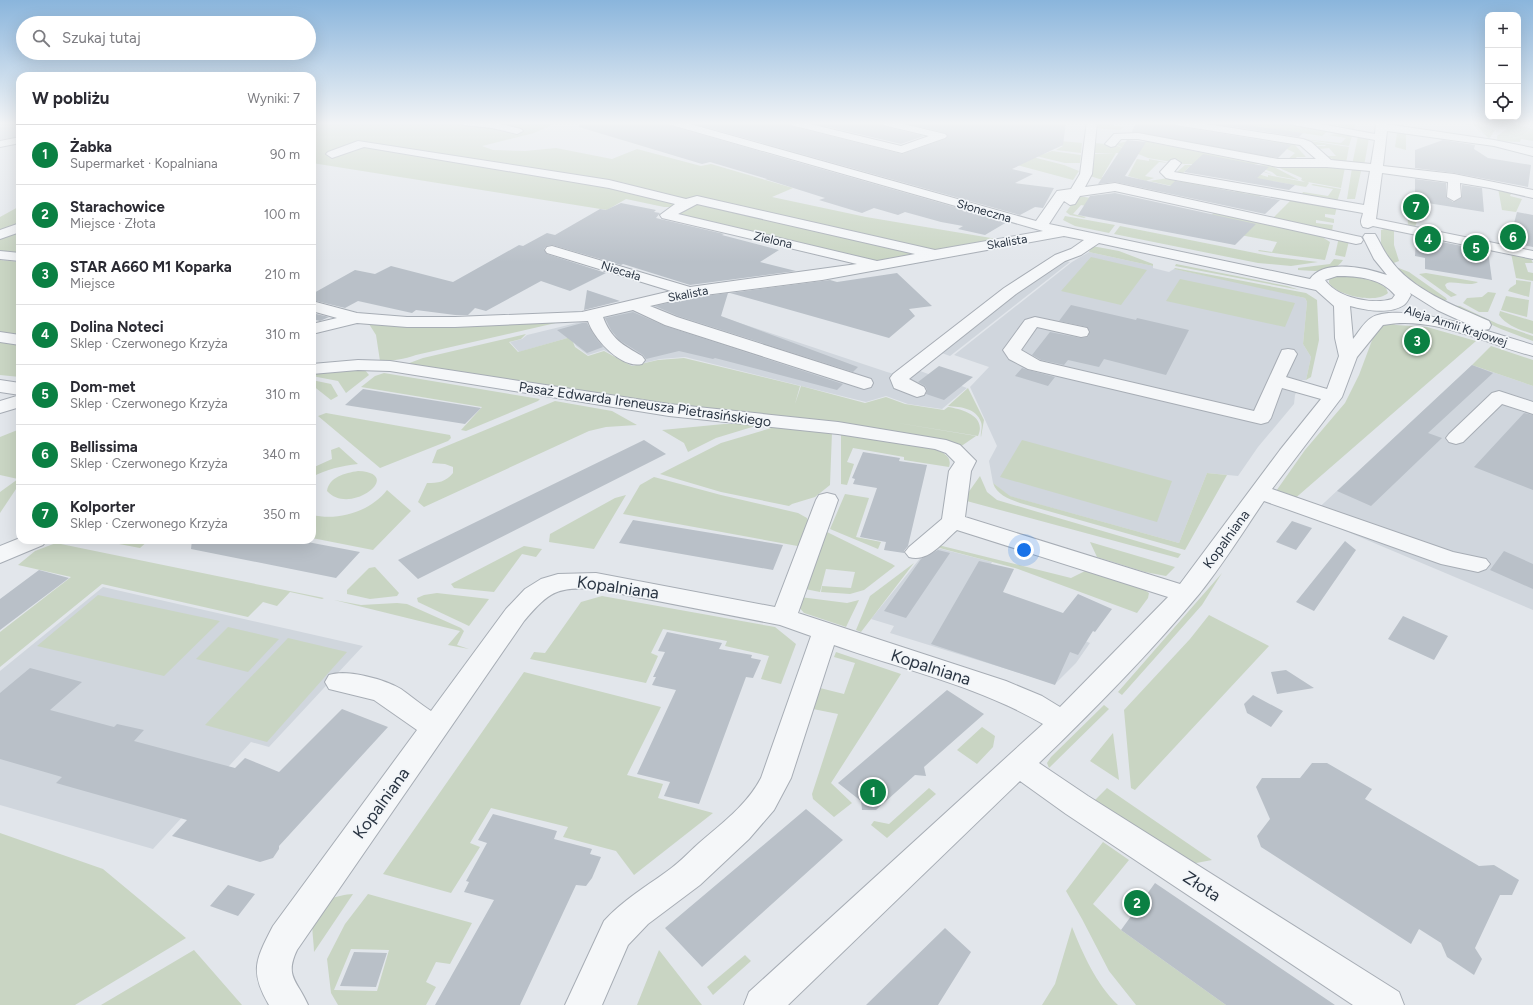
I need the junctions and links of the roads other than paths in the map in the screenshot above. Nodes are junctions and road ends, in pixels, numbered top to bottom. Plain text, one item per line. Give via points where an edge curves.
1 (517, 169) edge
2 (837, 169) edge
3 (1088, 169) edge
4 (1169, 169) edge
5 (1376, 169) joint
6 (1454, 178) junction
7 (1082, 192) junction
8 (1533, 194) edge
9 (1454, 197) dead end
10 (686, 203) junction
11 (1368, 216) junction
12 (1038, 226) junction
13 (1058, 228) junction
14 (16, 229) edge
15 (0, 235) edge
16 (1094, 240) junction
17 (1357, 248) junction
18 (552, 250) dead end
19 (0, 255) edge
20 (940, 255) junction
21 (1533, 255) edge
22 (16, 257) edge
23 (880, 265) junction
24 (1338, 271) junction
25 (1386, 280) junction
26 (1324, 285) junction
27 (689, 292) junction
28 (1403, 295) junction
29 (635, 305) junction
30 (1381, 305) junction
31 (316, 307) edge
32 (594, 315) junction
33 (357, 318) junction
34 (316, 329) edge
35 (1081, 332) dead end
36 (0, 337) edge
37 (16, 339) edge
38 (1530, 347) edge
39 (1354, 350) junction
40 (1288, 354) dead end
41 (636, 360) dead end
42 (316, 369) edge
43 (1276, 380) junction
44 (864, 383) dead end
45 (0, 386) edge
46 (16, 388) edge
47 (917, 391) dead end
48 (1333, 397) junction
49 (16, 402) edge
50 (0, 407) edge
51 (1533, 408) edge
52 (1456, 438) dead end
53 (1259, 492) junction
54 (827, 500) dead end
55 (953, 521) junction
56 (26, 544) edge
57 (917, 552) dead end
58 (0, 555) edge
59 (1478, 564) dead end
60 (1184, 594) junction
61 (784, 617) junction
62 (825, 632) junction
63 (339, 682) dead end
64 (1063, 722) junction
65 (436, 727) junction
66 (1019, 765) junction
67 (290, 1005) edge
68 (583, 1005) edge
69 (762, 1005) edge
70 (1386, 1005) edge

1 - 10 street via 610,184
2 - 12 street, Słoneczna
3 - 7 street
4 - 11 street via 1166,172 1170,175
5 - 6 street
5 - 11 street
6 - 8 street
6 - 9 street
7 - 12 street via 1062,194 1044,222
7 - 13 street via 1057,222
7 - 17 street via 1115,187
10 - 20 street via 697,200
10 - 23 street, Zielona via 667,215
11 - 17 street
11 - 21 street
12 - 13 street, Słoneczna
13 - 16 street, Słoneczna
13 - 20 street, Skalista
14 - 15 street
16 - 26 street, Słoneczna
16 - 47 street via 1076,252 1060,258 1010,291 899,378 901,384
17 - 24 street via 1348,264
17 - 25 street via 1373,270
17 - 38 street, Aleja Armii Krajowej via 1387,265 1421,293
18 - 27 street, Niecała
19 - 22 street
20 - 23 street, Skalista
23 - 27 street, Skalista via 822,276
24 - 25 street
24 - 26 street
25 - 28 street, Aleja Armii Krajowej via 1399,288
26 - 30 street, Aleja Armii Krajowej via 1345,300
26 - 39 street via 1342,305 1344,338
27 - 29 street, Skalista
28 - 30 street, Kopalniana via 1399,301
28 - 38 street, Aleja Armii Krajowej via 1433,310
29 - 32 street, Skalista
29 - 44 street via 671,321
30 - 38 street, Aleja Armii Krajowej via 1416,312
30 - 39 street, Kopalniana via 1368,308 1364,312
31 - 33 street
32 - 33 street, Skalista via 455,322
32 - 41 street via 599,332 605,340
33 - 34 street, Skalista
35 - 43 street via 1035,322 1012,350 1015,355 1034,365 1261,418
36 - 37 street
38 - 39 street, Aleja Armii Krajowej via 1435,322 1403,318 1377,322
39 - 48 street, Kopalniana
40 - 43 street
42 - 55 street, Pasaż Edwarda Ireneusza Pietrasińskiego via 358,365 390,366 684,412 854,430 939,444 953,449 966,461 961,467
43 - 48 street
45 - 46 street
48 - 53 street, Kopalniana
49 - 50 street
51 - 52 street via 1499,397
53 - 59 street via 1449,559
53 - 60 street, Kopalniana
54 - 61 street
55 - 57 street
55 - 60 street
56 - 58 street
60 - 64 street, Kopalniana via 1154,629
61 - 62 street, Kopalniana
61 - 65 street, Kopalniana via 596,581 570,579 552,583 532,596 515,616
62 - 64 street, Kopalniana via 996,688 1032,704
62 - 68 street via 776,778 759,809 676,884 623,924 616,933
63 - 65 street via 390,696 425,722
64 - 66 street, Kopalniana
65 - 67 street, Kopalniana via 285,938 273,962 273,975 279,990
66 - 69 street, Kopalniana
66 - 70 street, Złota

